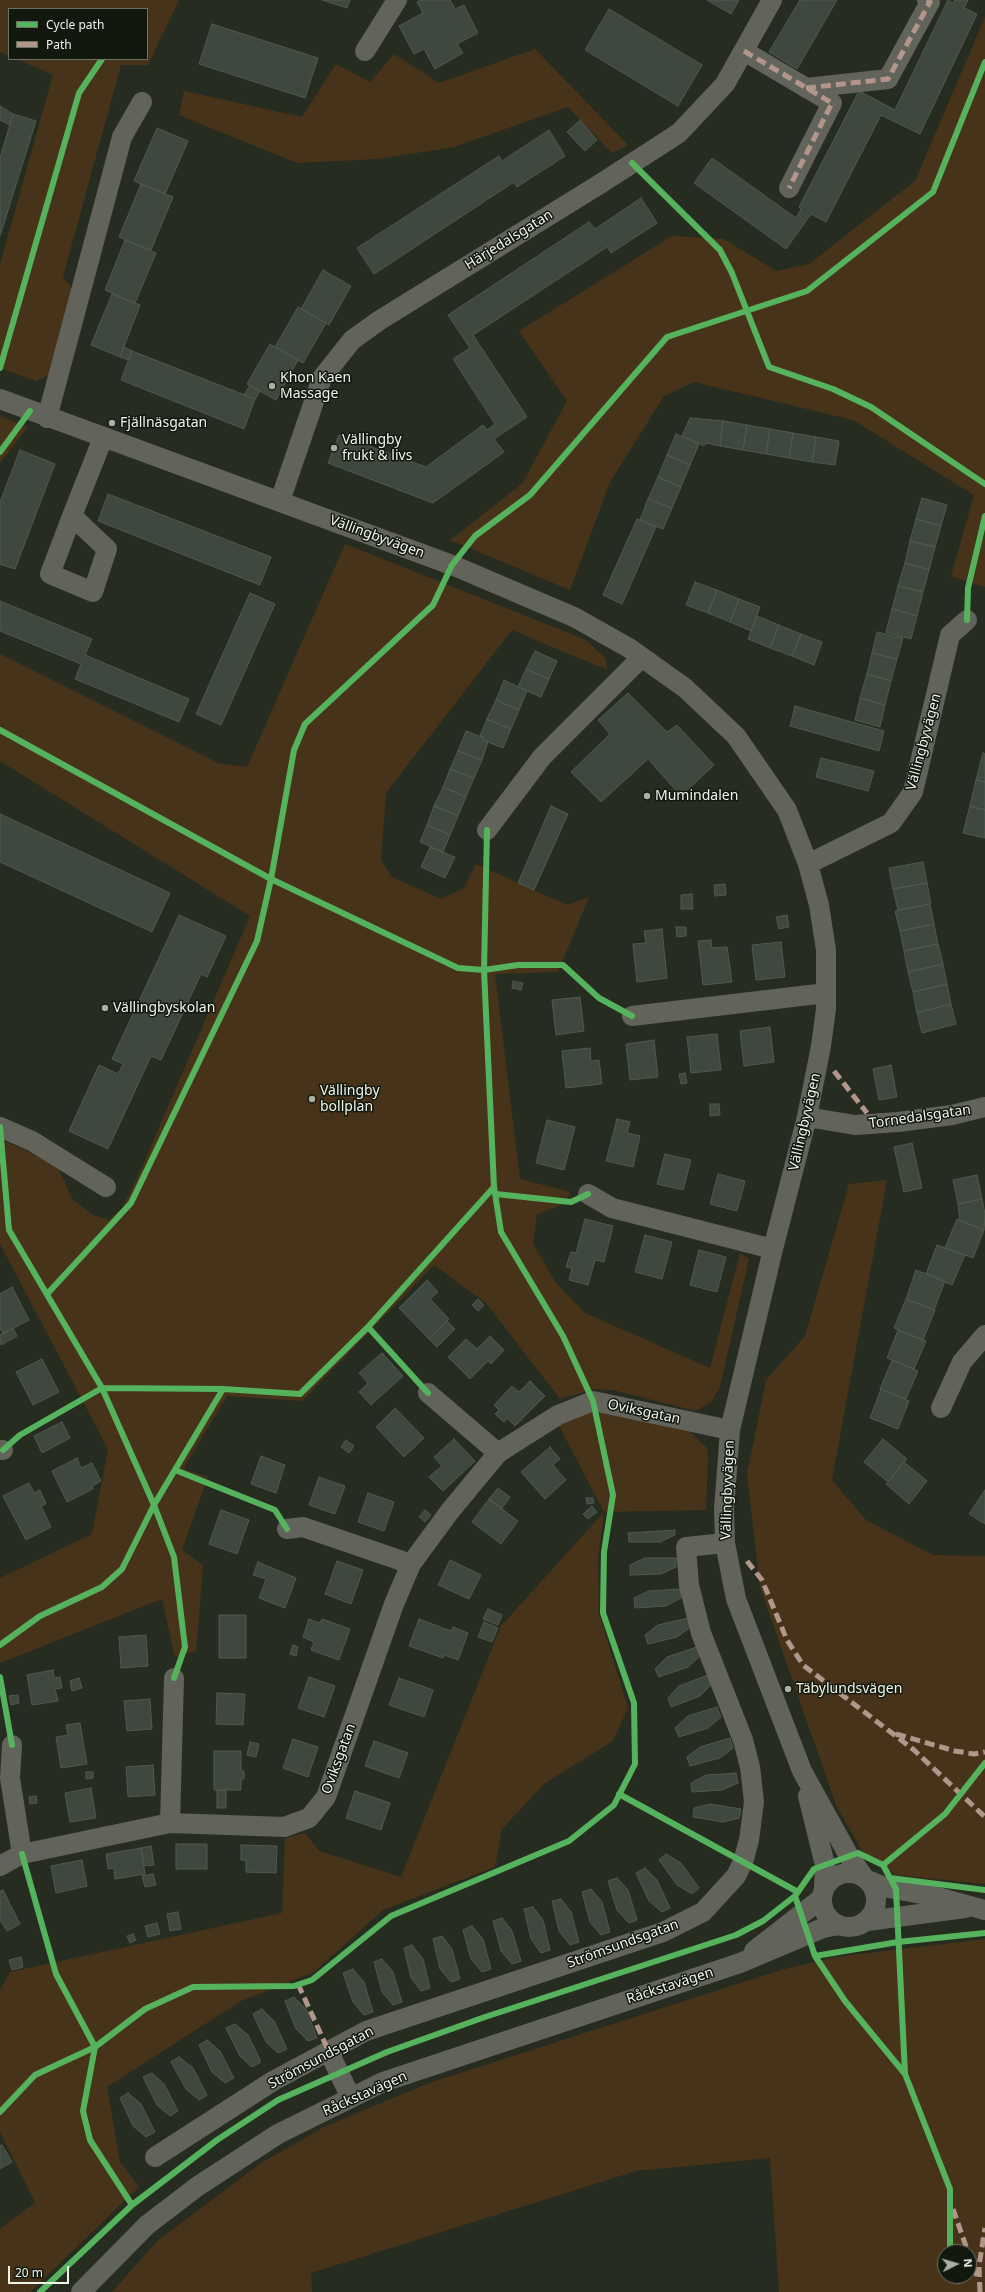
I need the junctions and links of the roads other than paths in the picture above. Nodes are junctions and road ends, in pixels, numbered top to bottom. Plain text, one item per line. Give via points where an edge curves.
1 (397, 0) edge
2 (772, 0) edge
3 (927, 0) edge
4 (365, 51) dead end
5 (744, 51) junction
6 (806, 88) junction
7 (142, 102) dead end
8 (789, 188) dead end
9 (0, 400) edge
10 (47, 418) junction
11 (103, 438) junction
12 (280, 501) junction
13 (72, 516) dead end
14 (967, 620) dead end
15 (642, 657) junction
16 (487, 830) dead end
17 (808, 864) junction
18 (826, 993) junction
19 (632, 1016) dead end
20 (985, 1107) edge
21 (807, 1117) junction
22 (0, 1127) edge
23 (106, 1187) dead end
24 (588, 1194) dead end
25 (773, 1249) junction
26 (985, 1335) edge
27 (428, 1393) dead end
28 (941, 1408) dead end
29 (730, 1430) junction
30 (498, 1453) junction
31 (287, 1529) dead end
32 (725, 1543) junction
33 (411, 1564) junction
34 (174, 1678) dead end
35 (12, 1744) dead end
36 (802, 1771) junction
37 (170, 1823) junction
38 (22, 1854) junction
39 (0, 1866) edge
40 (866, 1878) junction
41 (823, 1893) junction
42 (978, 1909) edge
43 (867, 1921) junction
44 (839, 1925) junction
45 (740, 1963) junction
46 (329, 2052) junction
47 (351, 2098) junction
48 (155, 2157) dead end
49 (81, 2292) edge

1 - 4 street
2 - 5 street, Härjedalsgatan
3 - 6 street via 930,2 888,79
5 - 6 street
5 - 12 street, Härjedalsgatan via 725,84 679,133 352,340 322,378
6 - 8 street via 832,103
7 - 10 street via 122,137
9 - 10 street, Vällingbyvägen
10 - 11 street, Vällingbyvägen
11 - 12 street, Vällingbyvägen
11 - 13 street
12 - 15 street, Vällingbyvägen via 452,565 574,617
14 - 17 street, Vällingbyvägen via 950,635 913,792 891,823
15 - 16 street via 542,757
15 - 17 street, Vällingbyvägen via 686,688 736,736 787,810
17 - 18 street, Vällingbyvägen via 819,905 826,950
18 - 19 street
18 - 21 street, Vällingbyvägen via 822,1046
20 - 21 street, Tornedalsgatan via 952,1115 855,1125
21 - 25 street, Vällingbyvägen
22 - 23 street via 32,1141
24 - 25 street via 612,1208
25 - 29 street, Vällingbyvägen
26 - 28 street via 962,1362
27 - 30 street
29 - 30 street, Oviksgatan via 594,1401 558,1415
29 - 32 street, Vällingbyvägen via 724,1509
30 - 33 street, Oviksgatan via 450,1510
31 - 33 street via 303,1527
32 - 36 street, Vällingbyvägen via 736,1599
32 - 46 street, Strömsundsgatan via 686,1547 690,1585 702,1633 743,1740 750,1767 754,1802 749,1840 736,1876 702,1912 663,1932 366,2032
33 - 37 street, Oviksgatan via 394,1604 326,1797 308,1818 284,1826
34 - 37 street
35 - 38 street via 10,1778
36 - 40 street, Vällingbyvägen via 849,1856
36 - 41 street, Vällingbyvägen via 825,1865
37 - 38 street, Oviksgatan
38 - 39 street, Oviksgatan
40 - 41 street via 846,1872 837,1875 830,1880
40 - 42 street via 884,1887 937,1897
40 - 43 street via 877,1897 875,1910
41 - 44 street via 827,1916
41 - 45 street, Råckstavägen
42 - 43 street
43 - 44 street via 852,1927
44 - 45 street, Råckstavägen via 824,1928
45 - 47 street, Råckstavägen via 383,2082
46 - 47 street
46 - 48 street, Strömsundsgatan via 273,2081
47 - 49 street, Råckstavägen via 278,2134 198,2186 147,2225

